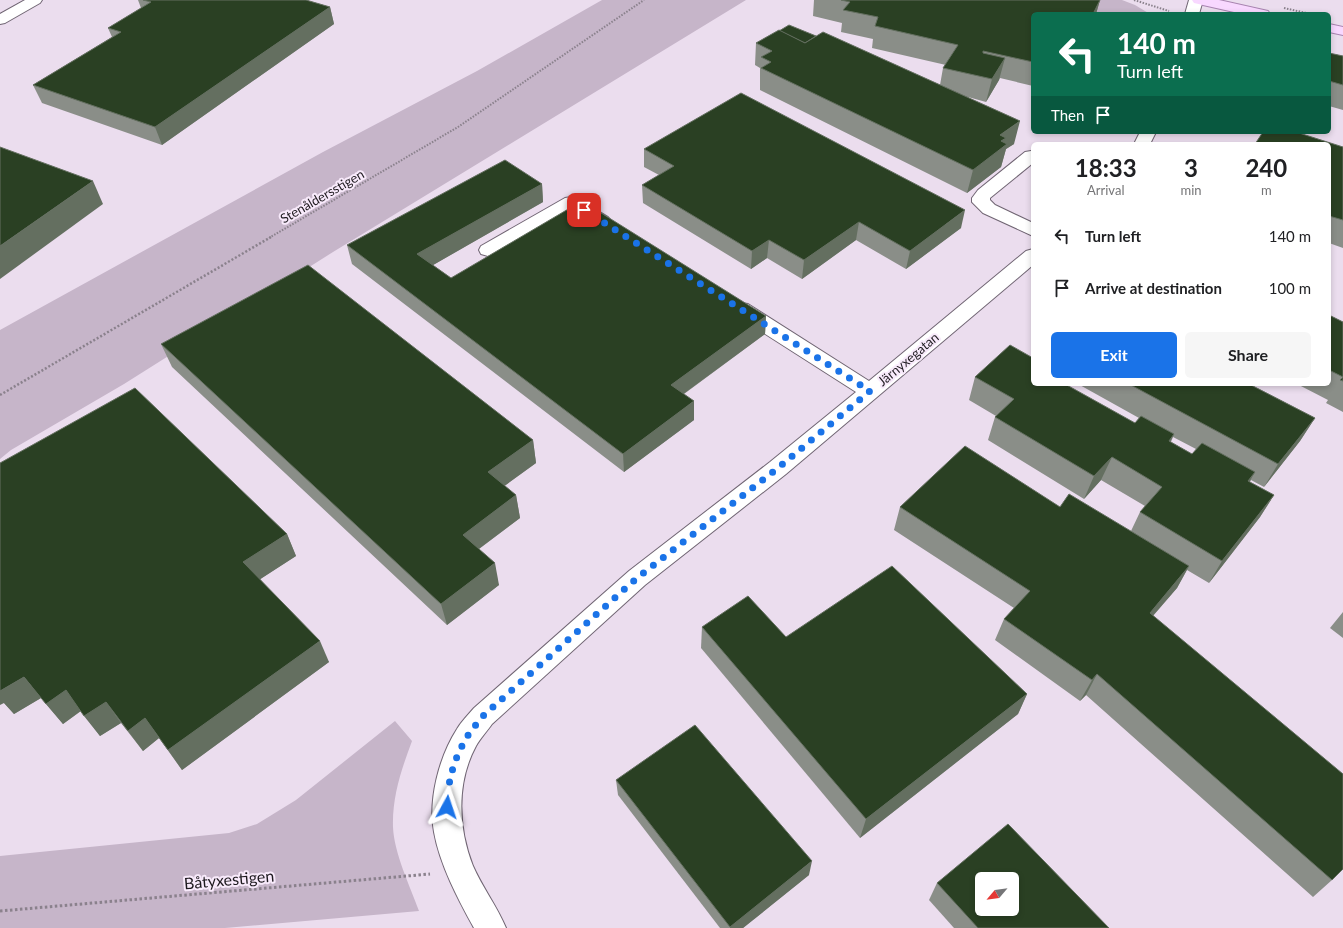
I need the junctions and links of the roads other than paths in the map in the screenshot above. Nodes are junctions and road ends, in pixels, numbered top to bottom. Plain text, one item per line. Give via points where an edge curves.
1 (35, 0) edge
2 (1197, 0) edge
3 (1193, 12) edge
4 (1254, 12) edge
5 (0, 20) edge
6 (1331, 29) edge
7 (1343, 32) edge
8 (1031, 156) dead end
9 (1031, 229) edge
10 (617, 231) edge
11 (488, 250) dead end
12 (1031, 257) edge
13 (724, 298) edge
14 (870, 391) junction
15 (491, 928) edge

1 - 5 street
2 - 3 street
2 - 4 main road
6 - 7 main road
8 - 9 street via 984,194 981,202 989,209
10 - 11 street via 571,202
12 - 14 street, Järnyxegatan
13 - 14 street
14 - 15 street, Järnyxegatan via 778,468 637,578 483,716 466,738 455,763 447,794 448,832 460,871

